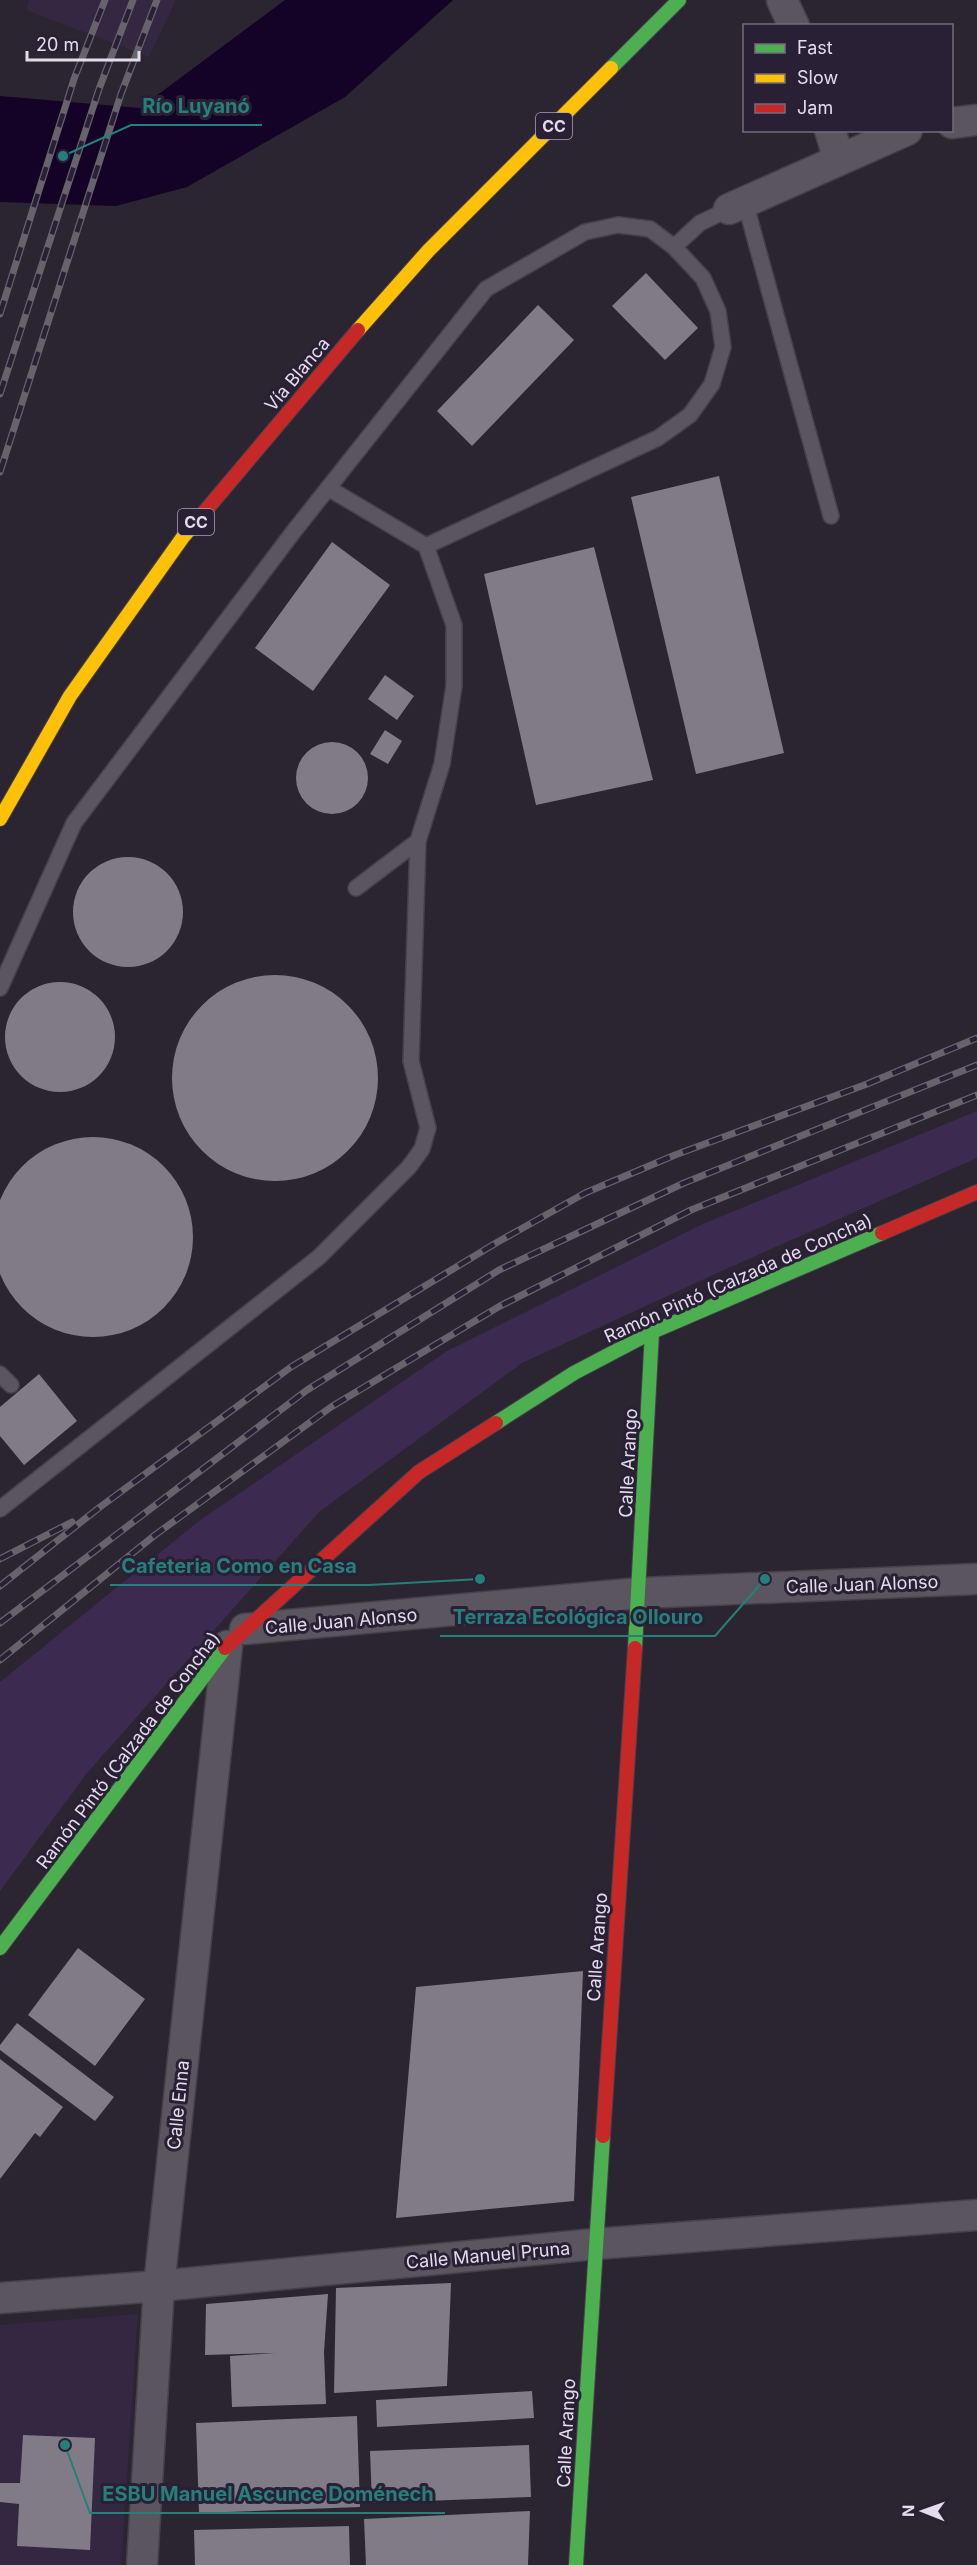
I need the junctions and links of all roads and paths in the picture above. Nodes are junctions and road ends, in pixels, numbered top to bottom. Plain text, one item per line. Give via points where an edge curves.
1 (679, 0) edge
2 (782, 0) edge
3 (793, 24) edge
4 (977, 120) edge
5 (953, 123) edge
6 (831, 132) edge
7 (902, 132) edge
8 (839, 160) junction
9 (737, 206) junction
10 (674, 248) junction
11 (328, 488) junction
12 (831, 516) dead end
13 (426, 546) junction
14 (0, 819) edge
15 (418, 841) junction
16 (356, 888) dead end
17 (0, 988) edge
18 (977, 1192) edge
19 (652, 1332) junction
20 (0, 1509) edge
21 (977, 1579) edge
22 (640, 1593) junction
23 (236, 1638) junction
24 (0, 1948) edge
25 (977, 2215) edge
26 (595, 2244) junction
27 (159, 2286) junction
28 (0, 2298) edge
29 (142, 2565) edge
30 (576, 2565) edge

1 - 14 main road, Vía Blanca / CC via 428,251 183,537 70,696
2 - 3 street
4 - 5 street
6 - 8 street
7 - 8 street
8 - 9 street
9 - 10 lane via 700,223
9 - 12 lane
10 - 11 lane via 650,229 618,225 585,232 486,289
10 - 13 lane via 703,278 718,311 723,347 712,384 690,415 658,438
11 - 13 lane
11 - 17 lane via 74,823
13 - 15 lane via 454,625 454,686 442,764
15 - 16 lane
15 - 20 lane via 411,1061 428,1128 422,1149 409,1167 319,1257
18 - 19 main road, Ramón Pintó (Calzada de Concha)
19 - 22 main road, Calle Arango
19 - 23 main road, Ramón Pintó (Calzada de Concha) via 574,1373 419,1472
21 - 22 street, Calle Juan Alonso
22 - 23 street, Calle Juan Alonso
22 - 26 main road, Calle Arango
23 - 24 main road, Ramón Pintó (Calzada de Concha)
23 - 27 street, Calle Enna
25 - 26 street, Calle Manuel Pruna
26 - 27 street, Calle Manuel Pruna
26 - 30 main road, Calle Arango
27 - 28 street, Calle Manuel Pruna
27 - 29 street, Calle Enna

